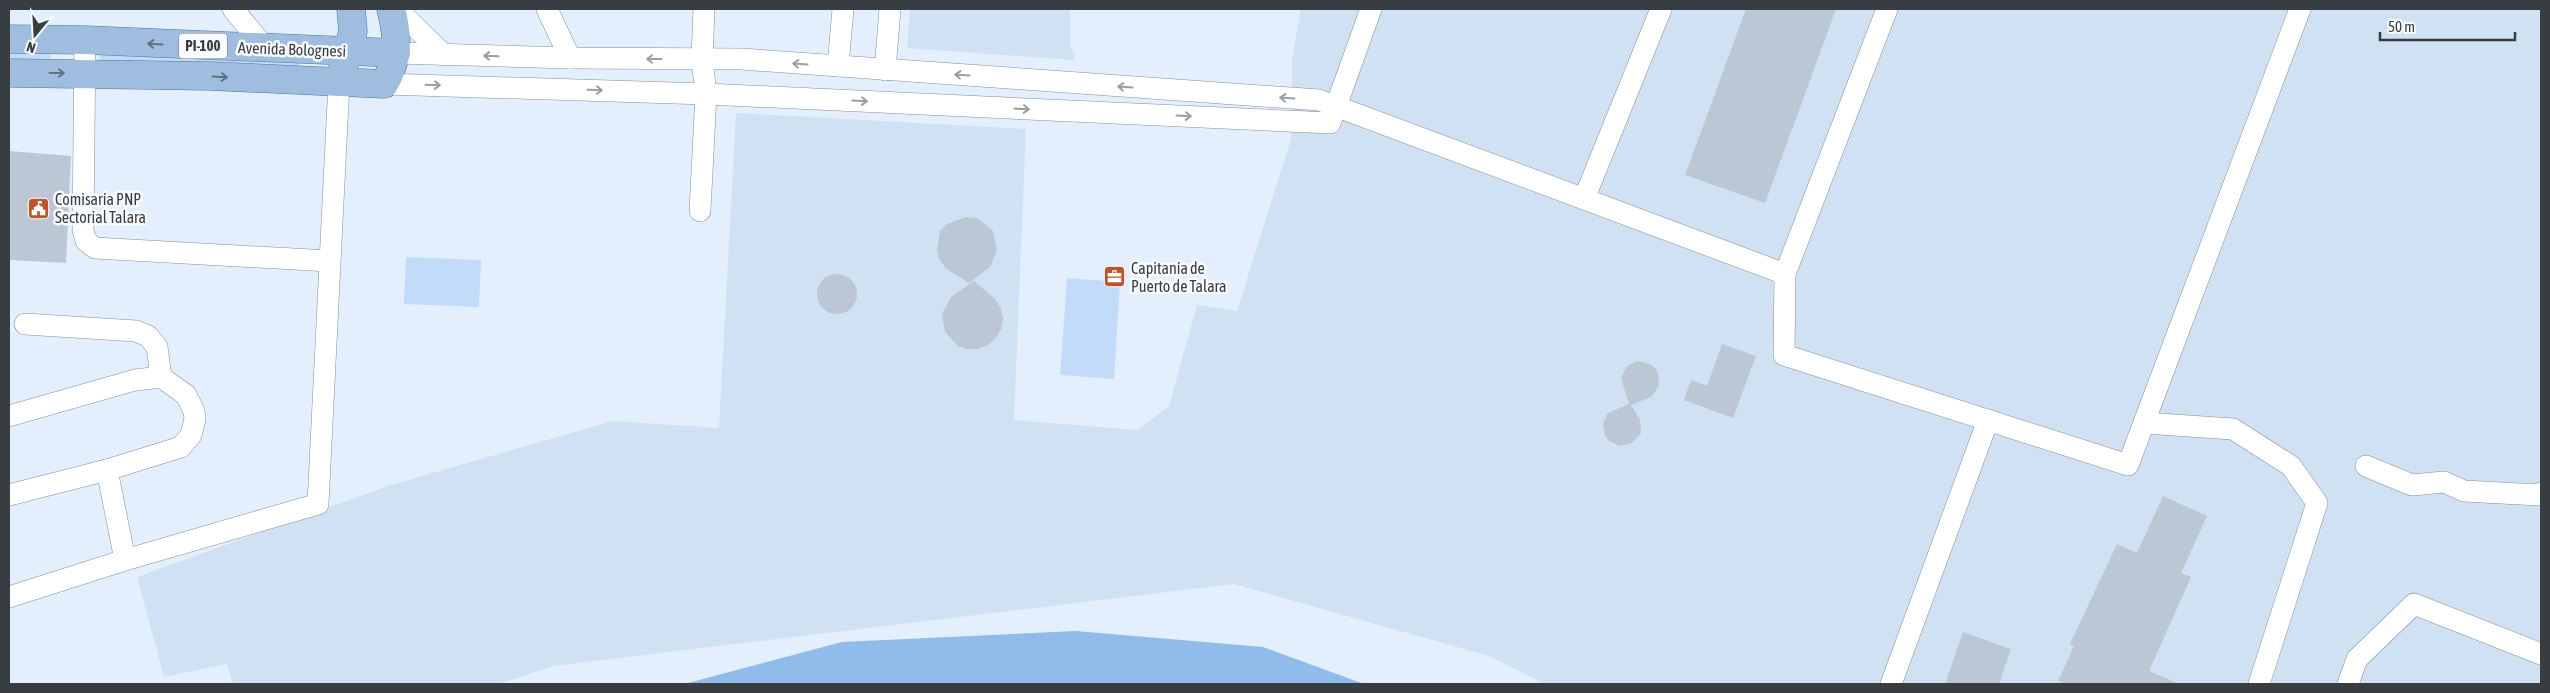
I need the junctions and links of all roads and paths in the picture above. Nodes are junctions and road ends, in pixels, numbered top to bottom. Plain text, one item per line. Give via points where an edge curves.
1 (232, 9) edge
2 (351, 9) edge
3 (391, 9) edge
4 (397, 9) edge
5 (547, 9) edge
6 (704, 9) edge
7 (843, 9) edge
8 (890, 9) edge
9 (1371, 9) edge
10 (1661, 9) edge
11 (1887, 9) edge
12 (2300, 9) edge
13 (9, 39) edge
14 (85, 40) junction
15 (266, 49) junction
16 (348, 51) junction
17 (396, 53) junction
18 (444, 55) junction
19 (570, 58) junction
20 (702, 59) junction
21 (838, 66) junction
22 (885, 70) junction
23 (9, 73) edge
24 (87, 73) junction
25 (339, 82) junction
26 (384, 84) junction
27 (706, 94) junction
28 (1332, 115) junction
29 (1584, 199) junction
30 (700, 211) dead end
31 (329, 261) junction
32 (1785, 274) junction
33 (25, 324) dead end
34 (161, 377) junction
35 (9, 416) edge
36 (1988, 420) junction
37 (2144, 423) junction
38 (2366, 466) dead end
39 (107, 470) junction
40 (2541, 493) edge
41 (9, 495) edge
42 (125, 560) junction
43 (9, 597) edge
44 (2541, 654) edge
45 (1891, 684) edge
46 (2259, 684) edge
47 (2348, 684) edge

1 - 15 street
2 - 16 main road via 353,31
3 - 17 main road via 396,28
4 - 18 street
5 - 19 street
6 - 20 street
7 - 21 street
8 - 22 street
9 - 28 street
10 - 29 street
11 - 32 street
12 - 37 street
13 - 14 main road, Avenida Bolognesi / PI-100
15 -> 14 main road, Avenida Bolognesi / PI-100
14 - 24 street
15 - 16 main road, Avenida Bolognesi / PI-100
16 - 17 main road, Avenida Bolognesi / PI-100
16 - 25 main road
17 - 18 street
17 - 26 main road
19 -> 18 street
20 -> 19 street
21 -> 20 street
20 - 27 street
21 - 22 street
28 -> 22 street via 1319,100
23 -> 24 main road, Avenida Bolognesi / PI-100
24 -> 25 main road, Avenida Bolognesi / PI-100
24 - 31 street via 83,230 86,241 95,248
25 - 26 main road, Avenida Bolognesi / PI-100
25 - 31 street
26 -> 27 street
27 -> 28 street
27 - 30 street
28 - 29 street
29 - 32 street
31 - 42 street via 318,504
32 - 36 street via 1784,354
33 - 34 street via 142,333 157,347
34 - 35 street via 135,380
34 - 39 street via 180,388 191,402 195,420 191,435 182,447
36 - 37 street via 2128,466
36 - 45 street
37 - 46 street via 2232,429 2292,466 2317,504
38 - 40 street via 2412,485 2444,482 2464,491
39 - 41 street
39 - 42 street
42 - 43 street
44 - 47 street via 2414,604 2357,659

